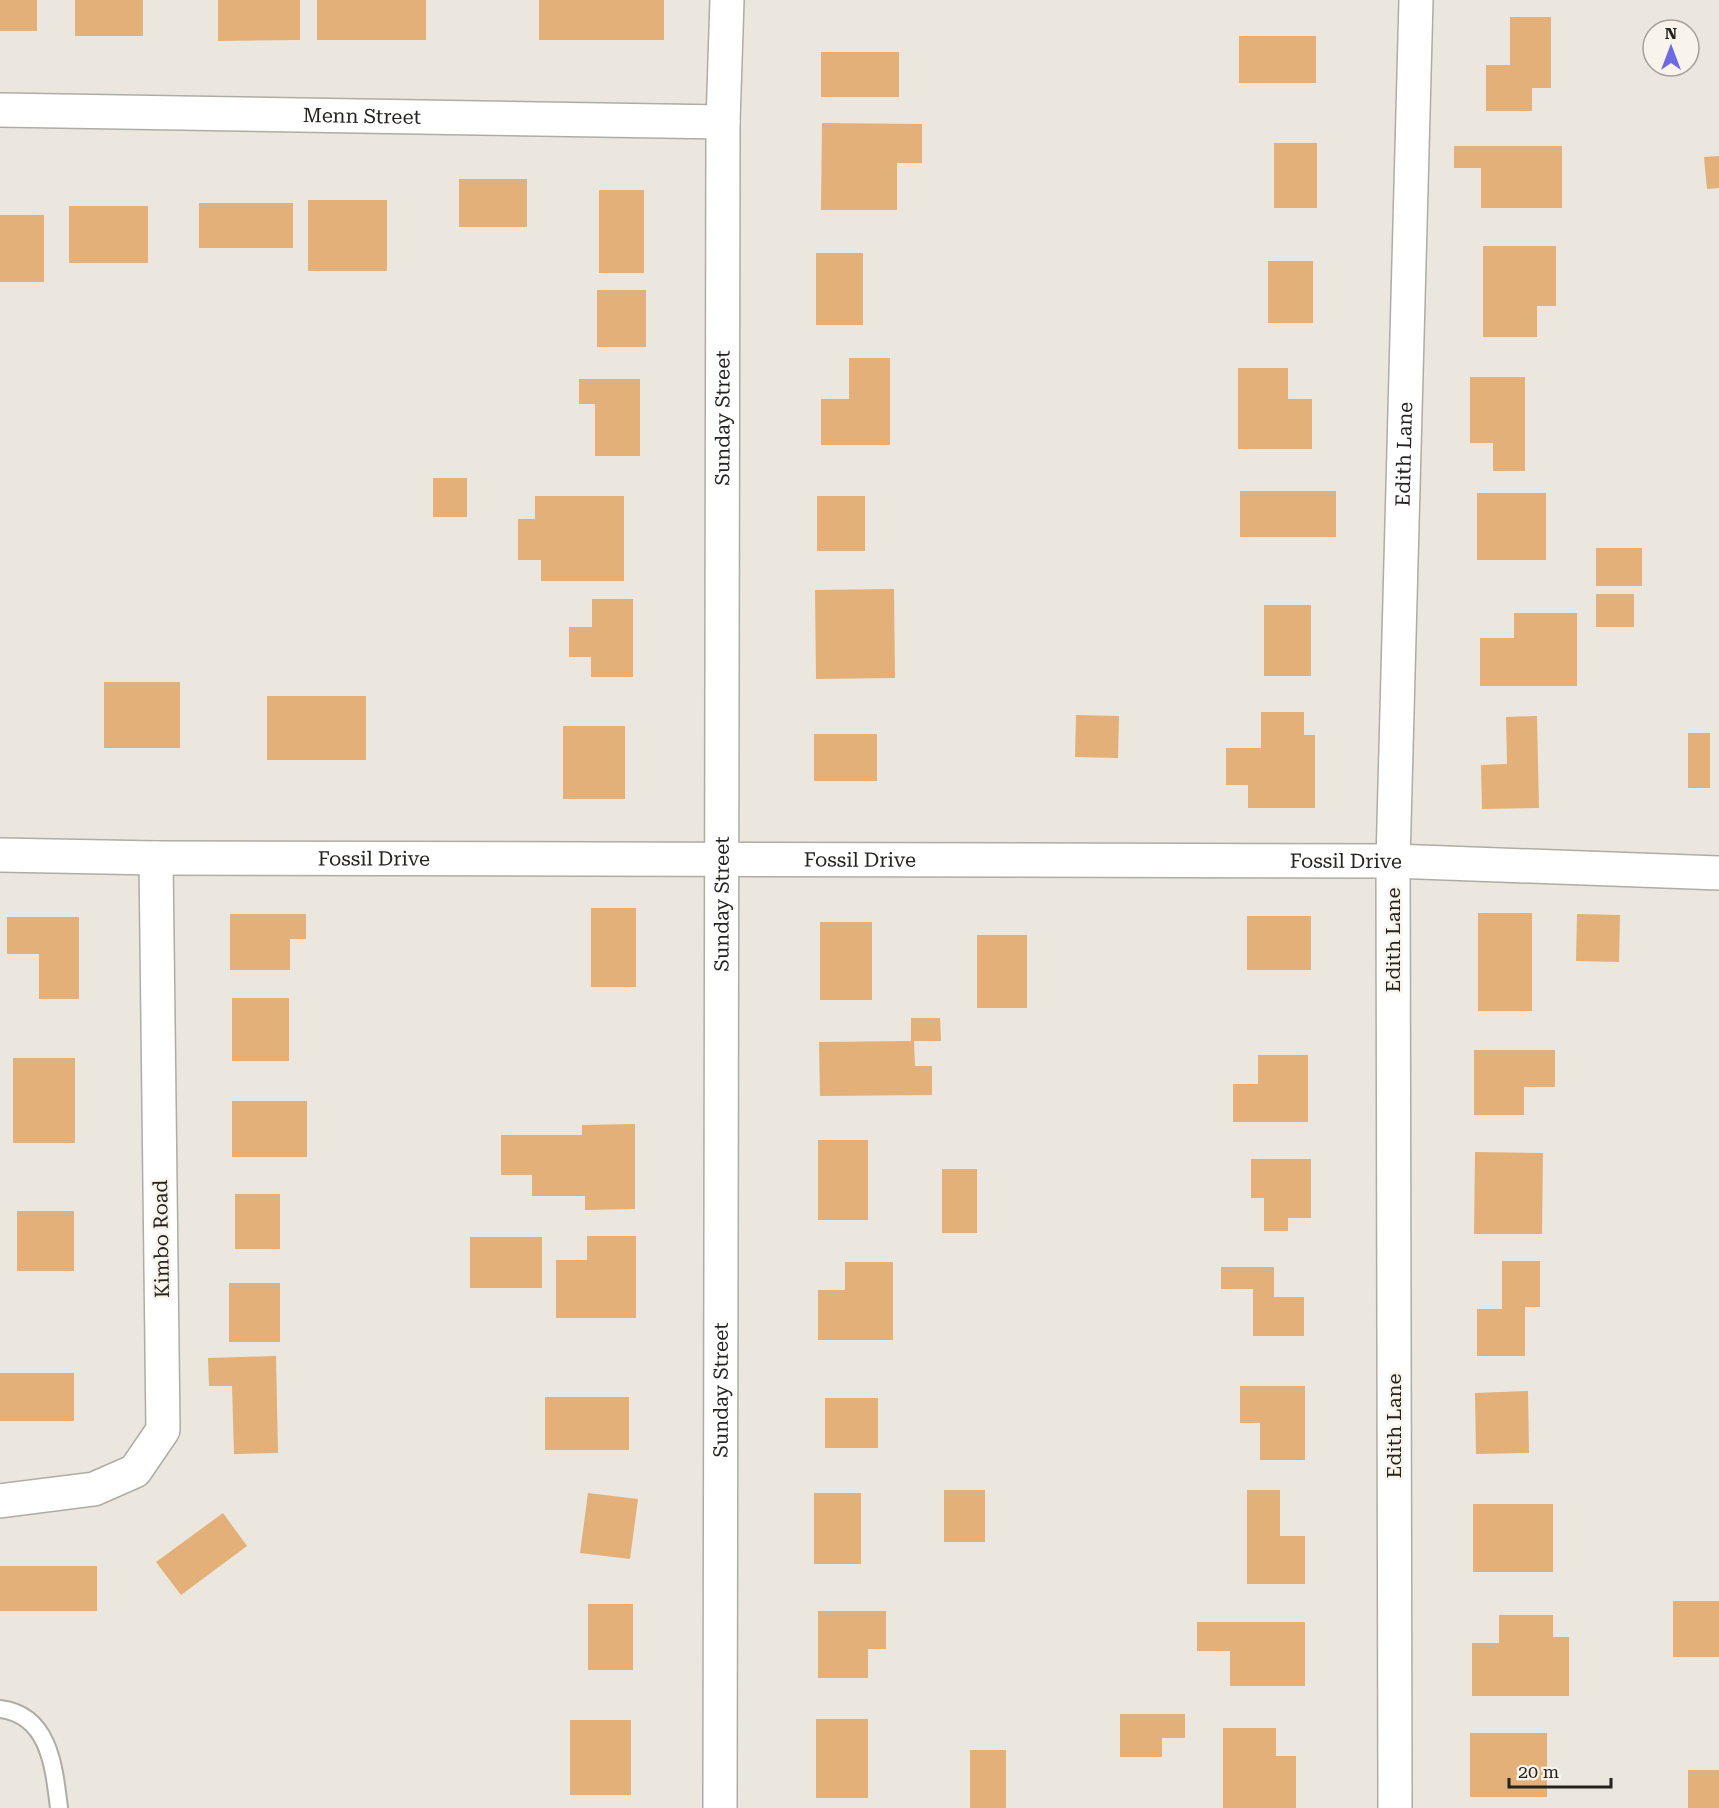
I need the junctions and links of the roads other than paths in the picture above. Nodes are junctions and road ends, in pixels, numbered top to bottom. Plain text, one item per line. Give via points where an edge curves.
1 (727, 0) edge
2 (1416, 0) edge
3 (0, 110) edge
4 (723, 122) junction
5 (0, 855) edge
6 (156, 858) junction
7 (721, 859) junction
8 (1393, 861) junction
9 (1719, 873) edge
10 (0, 1501) edge
11 (0, 1709) edge
12 (59, 1808) edge
13 (720, 1808) edge
14 (1395, 1808) edge

1 - 4 street, Sunday Street
2 - 8 street, Edith Lane
3 - 4 street, Menn Street
4 - 7 street, Sunday Street
5 - 6 street, Fossil Drive
6 - 7 street, Fossil Drive
6 - 10 street, Kimbo Road via 163,1430 135,1470 94,1489
7 - 8 street, Fossil Drive
7 - 13 street, Sunday Street
8 - 9 street, Fossil Drive
8 - 14 street, Edith Lane
11 - 12 lane via 16,1711 47,1740

